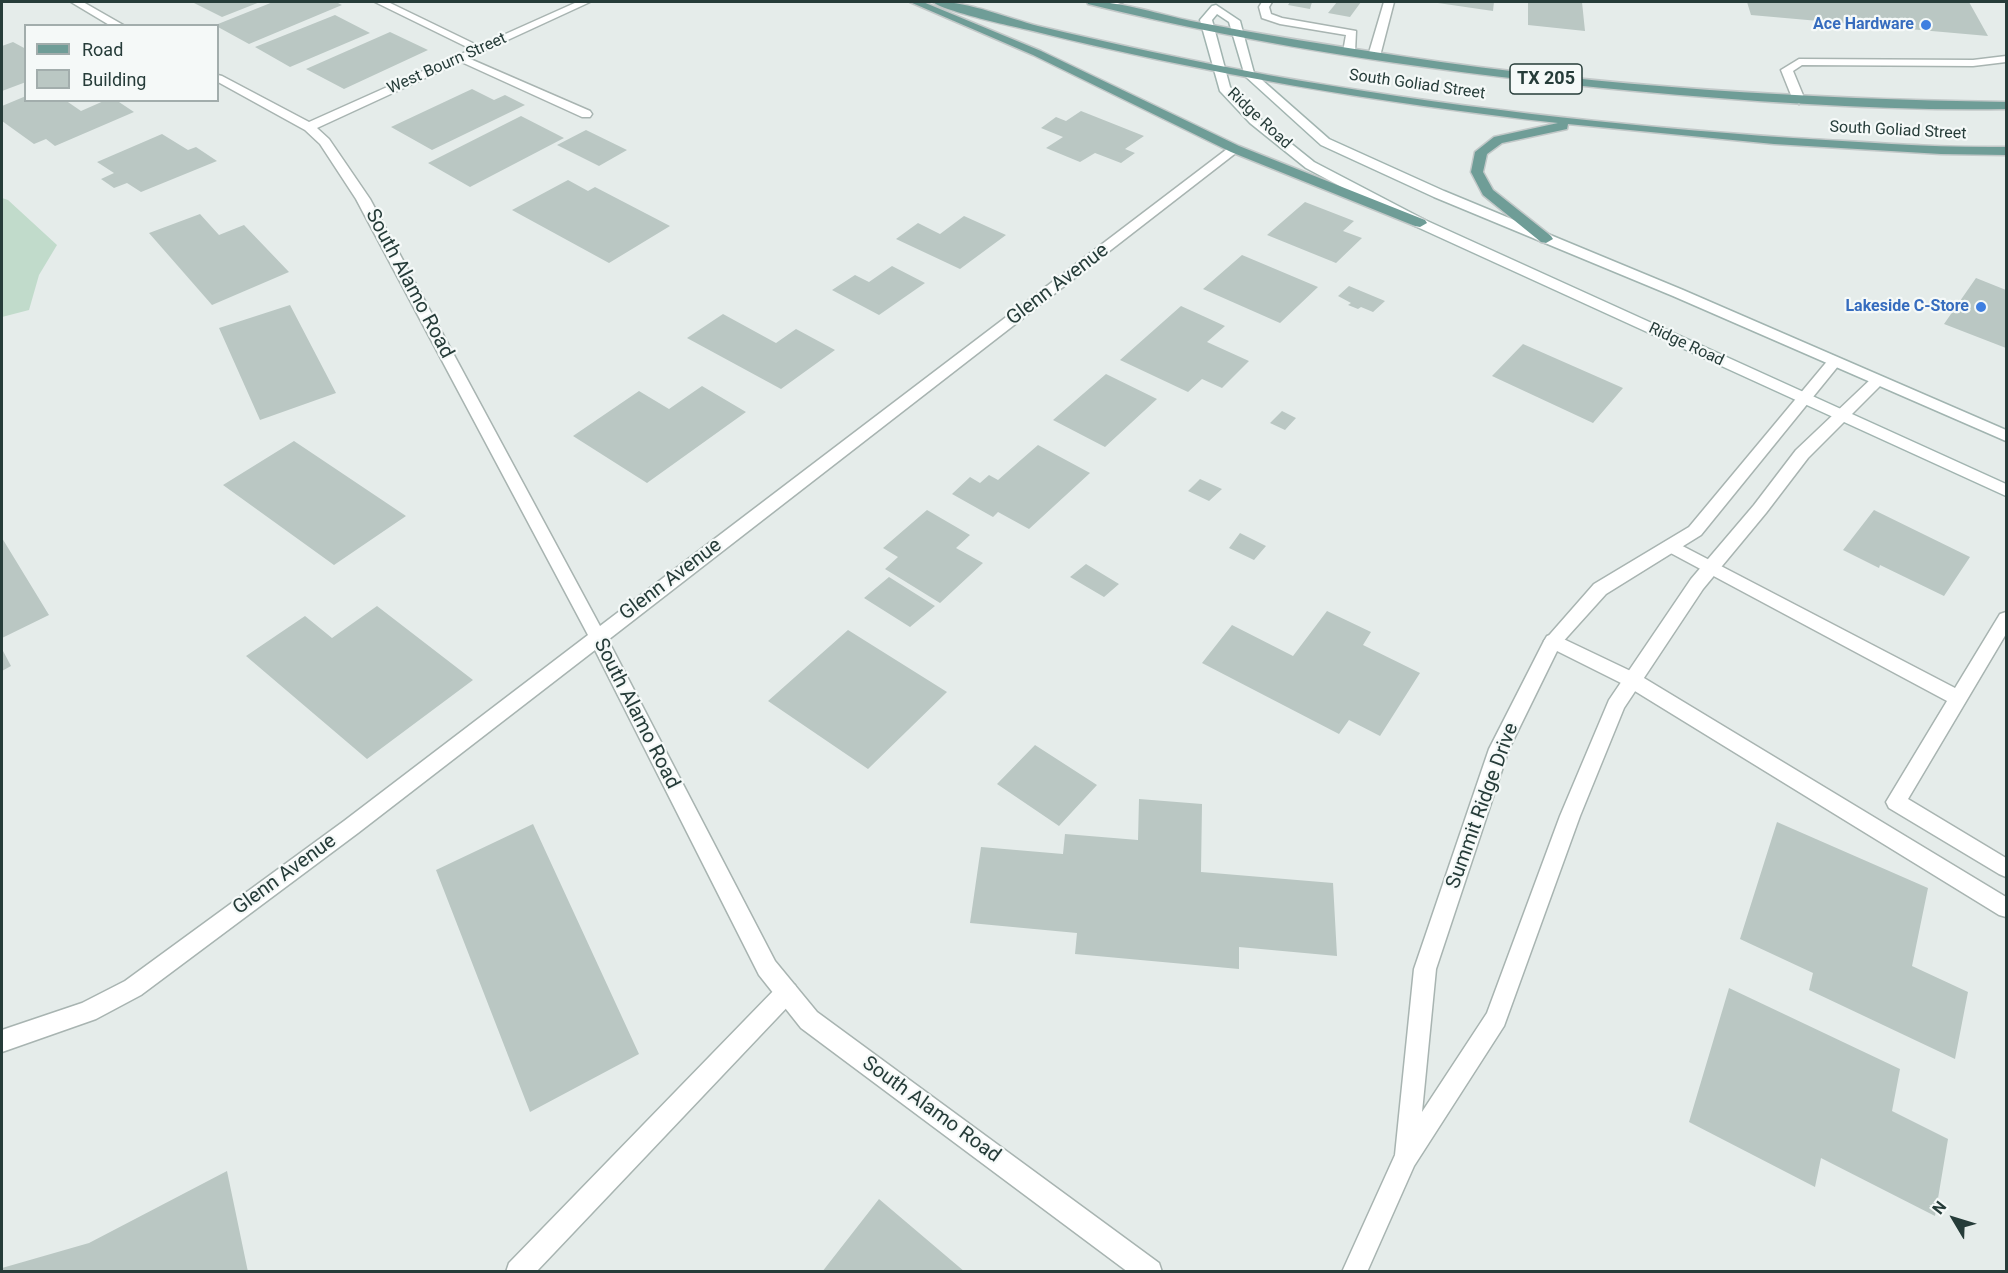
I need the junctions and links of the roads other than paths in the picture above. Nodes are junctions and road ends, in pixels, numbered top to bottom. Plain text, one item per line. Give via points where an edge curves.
1 (76, 2) edge
2 (380, 2) edge
3 (585, 2) edge
4 (915, 2) edge
5 (938, 2) edge
6 (1092, 2) edge
7 (1267, 2) edge
8 (1389, 2) edge
9 (1112, 3) edge
10 (1216, 5) edge
11 (116, 24) edge
12 (1208, 27) junction
13 (1237, 33) junction
14 (479, 49) junction
15 (1349, 52) junction
16 (1374, 56) junction
17 (461, 58) junction
18 (2007, 59) edge
19 (1988, 61) junction
20 (1219, 68) junction
21 (1249, 74) junction
22 (2007, 74) edge
23 (219, 79) edge
24 (1799, 100) junction
25 (2007, 106) edge
26 (586, 114) dead end
27 (1578, 122) junction
28 (309, 127) junction
29 (1235, 149) junction
30 (2007, 151) edge
31 (1420, 223) junction
32 (1546, 239) junction
33 (1834, 362) junction
34 (1878, 381) junction
35 (1804, 399) junction
36 (1842, 415) junction
37 (2007, 436) edge
38 (2007, 490) edge
39 (1671, 546) junction
40 (1711, 567) junction
41 (2007, 619) edge
42 (597, 636) junction
43 (1553, 641) junction
44 (1632, 680) junction
45 (1959, 699) junction
46 (2007, 868) edge
47 (2007, 908) edge
48 (787, 992) junction
49 (2, 1041) edge
50 (1406, 1158) junction
51 (518, 1272) edge
52 (1150, 1272) edge
53 (1354, 1272) edge

1 - 11 street
2 - 14 street
3 - 14 street, West Bourn Street
4 - 29 main road via 1037,53
5 - 20 main road, South Goliad Street / TX 205 via 1072,38
6 - 9 main road, South Goliad Street / TX 205
7 - 15 street via 1266,16 1352,33
8 - 16 street
9 - 12 main road, South Goliad Street / TX 205
10 - 12 street, Ridge Road via 1206,20
10 - 13 street, Ridge Road via 1234,21
12 - 13 main road, South Goliad Street / TX 205
12 - 20 street, Ridge Road
13 - 15 main road, South Goliad Street / TX 205
13 - 21 street, Ridge Road
14 - 17 street, West Bourn Street
15 - 16 main road, South Goliad Street / TX 205
16 - 24 main road, South Goliad Street / TX 205 via 1594,85
17 - 26 street
17 - 28 street, West Bourn Street
18 - 19 street
19 - 22 street
19 - 24 street via 1799,62 1787,70
20 - 21 main road, South Goliad Street / TX 205
20 - 31 street, Ridge Road via 1224,88 1254,120 1310,165
21 - 27 main road, South Goliad Street / TX 205 via 1389,99
21 - 32 street, Ridge Road via 1325,142
23 - 28 street, South Alamo Road
24 - 25 main road, South Goliad Street / TX 205
27 - 30 main road, South Goliad Street / TX 205 via 1693,135
27 - 32 main road via 1498,140 1481,152 1478,172 1488,192
28 - 42 street, South Alamo Road via 325,142 363,199
29 - 31 main road
29 - 42 street, Glenn Avenue
31 - 35 street, Ridge Road
32 - 33 street, Ridge Road
33 - 34 street, Ridge Road
33 - 35 street, Summit Ridge Drive
34 - 36 street, Summit Ridge Drive
34 - 37 street, Ridge Road
35 - 36 street, Ridge Road
35 - 39 street, Summit Ridge Drive via 1695,531
36 - 38 street, Ridge Road
36 - 40 street, Summit Ridge Drive via 1802,454
39 - 40 street
39 - 43 street, Summit Ridge Drive via 1600,589
40 - 44 street, Summit Ridge Drive
40 - 45 street
41 - 45 street
42 - 48 street, South Alamo Road via 767,968
42 - 49 street, Glenn Avenue via 351,827 133,988 88,1012
43 - 44 street
43 - 50 street, Summit Ridge Drive via 1499,749 1425,969
44 - 47 street
44 - 50 street, Summit Ridge Drive via 1616,705 1570,816 1496,1018
45 - 46 street via 1896,802
48 - 51 street
48 - 52 street, South Alamo Road via 809,1020
50 - 53 street, Summit Ridge Drive

